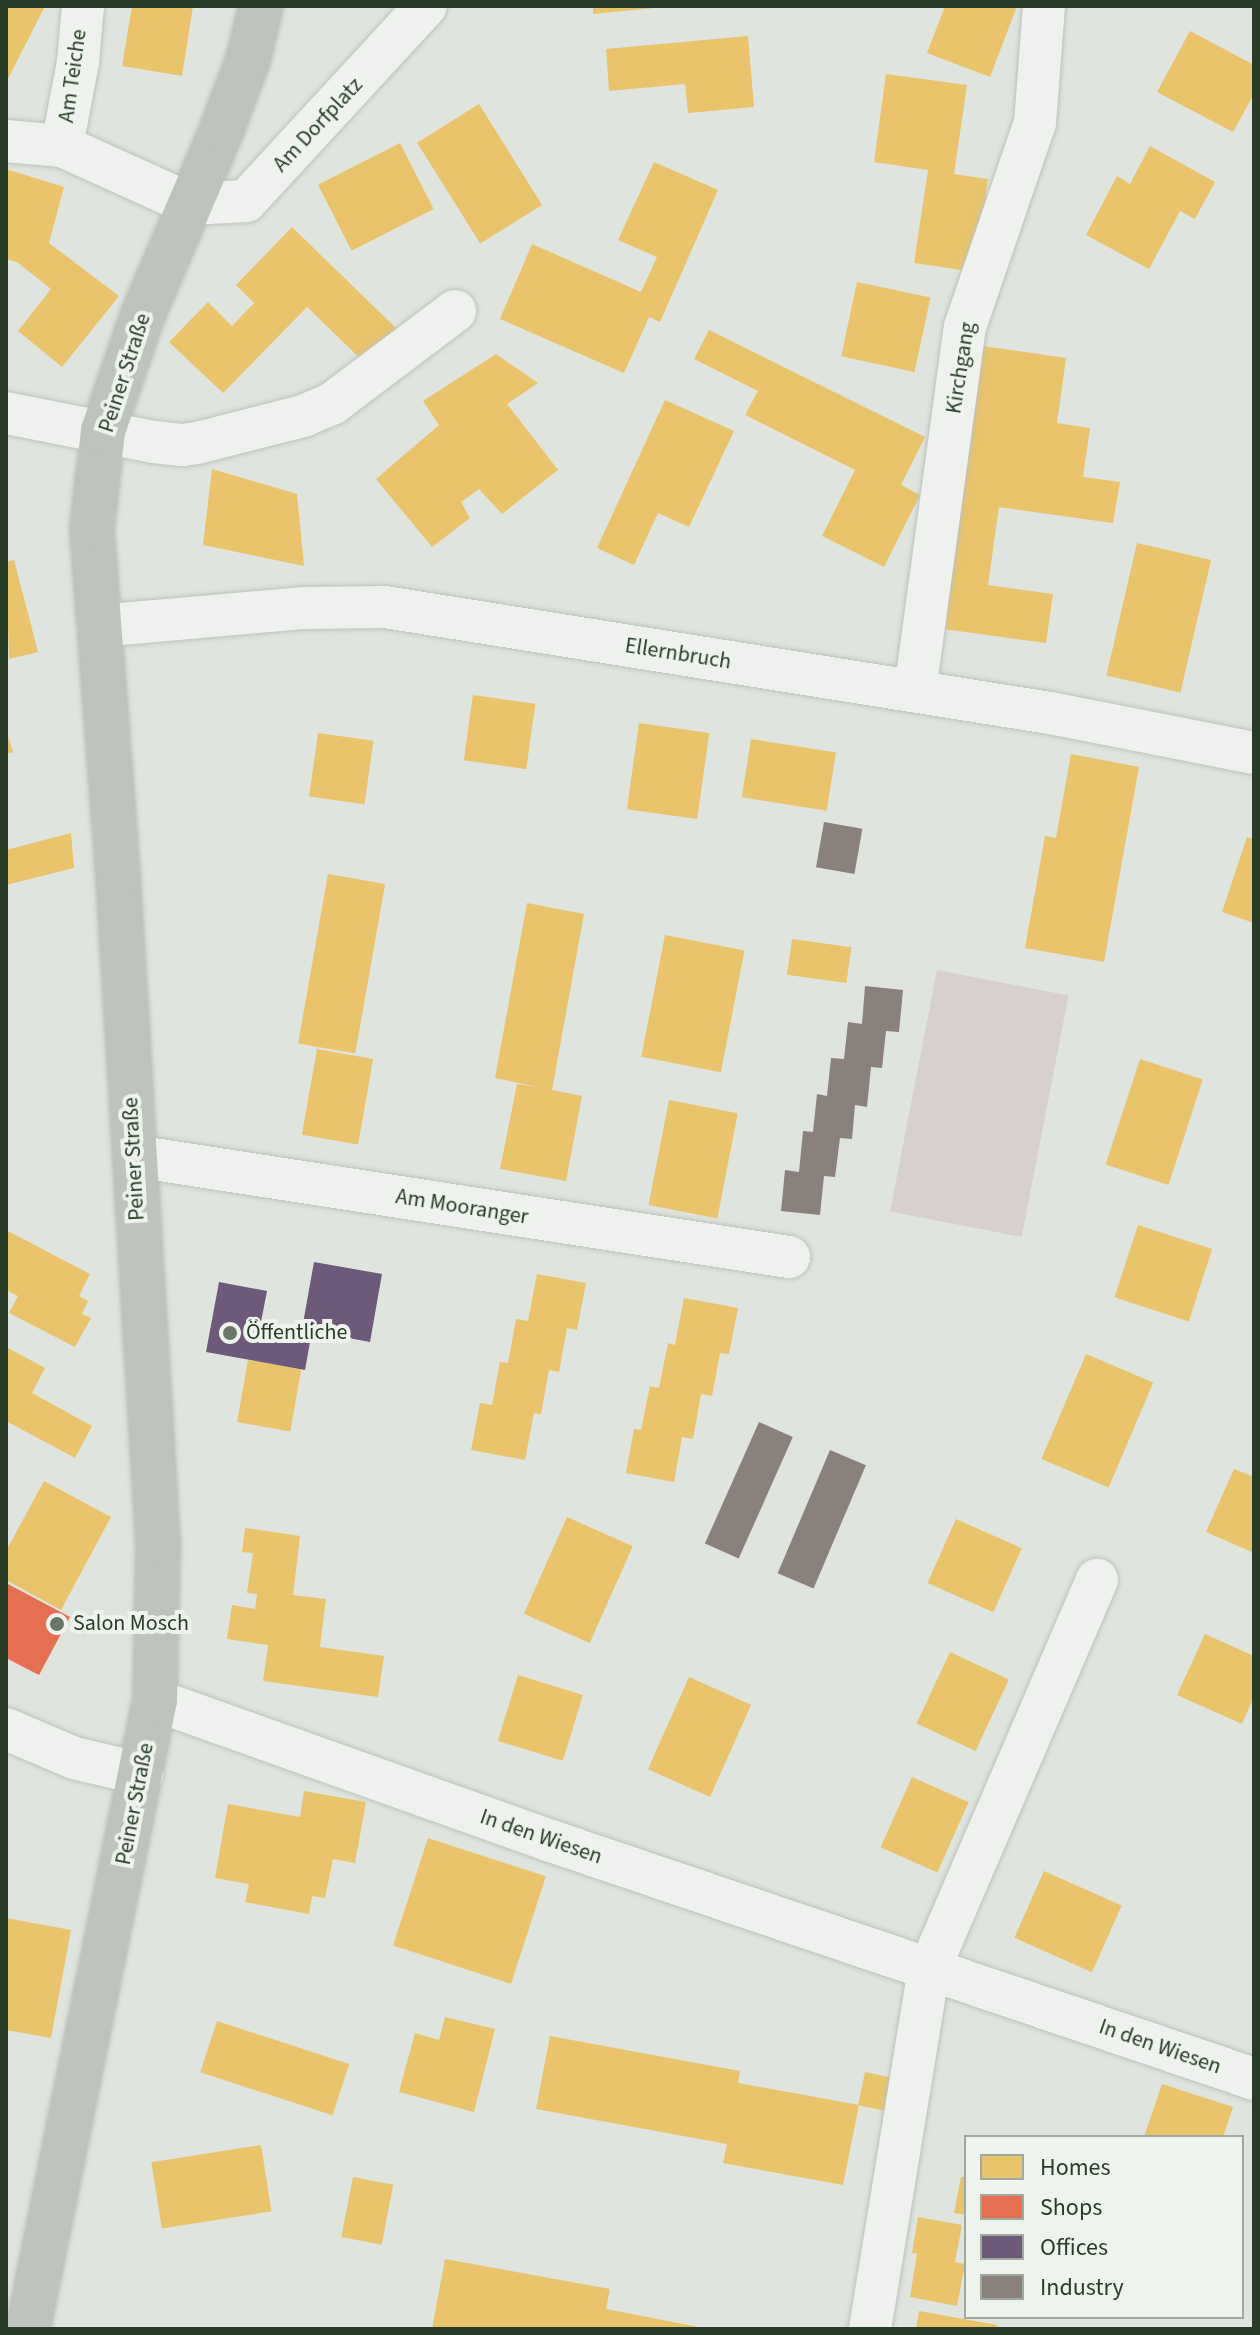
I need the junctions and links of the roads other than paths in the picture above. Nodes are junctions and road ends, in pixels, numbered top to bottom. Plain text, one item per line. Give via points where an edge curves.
1 (83, 6) edge
2 (261, 6) edge
3 (1044, 6) edge
4 (421, 12) edge
5 (6, 141) edge
6 (62, 146) junction
7 (190, 204) junction
8 (455, 311) dead end
9 (6, 413) edge
10 (103, 431) junction
11 (98, 626) junction
12 (915, 691) junction
13 (1254, 753) edge
14 (134, 1156) junction
15 (789, 1257) dead end
16 (1097, 1580) dead end
17 (155, 1700) junction
18 (6, 1729) edge
19 (142, 1774) junction
20 (929, 1970) junction
21 (1254, 2079) edge
22 (28, 2329) edge
23 (870, 2329) edge

1 - 6 street, Am Teiche
2 - 7 main road, Peiner Straße via 248,60
3 - 12 street, Kirchgang via 1035,123 965,327
4 - 7 street, Am Dorfplatz via 246,201
5 - 6 street, Am Teiche
6 - 7 street, Am Teiche
7 - 10 main road, Peiner Straße via 142,317
8 - 10 street via 343,395 303,416 183,445
9 - 10 street
10 - 11 main road, Peiner Straße via 92,529
11 - 12 street, Ellernbruch via 305,608 385,607
11 - 14 main road, Peiner Straße
12 - 13 street, Ellernbruch
14 - 15 street, Am Mooranger
14 - 17 main road, Peiner Straße via 158,1543
16 - 20 street
17 - 19 main road, Peiner Straße
17 - 20 street, In den Wiesen
18 - 19 street via 74,1758
19 - 22 main road, Peiner Straße
20 - 21 street, In den Wiesen
20 - 23 street

